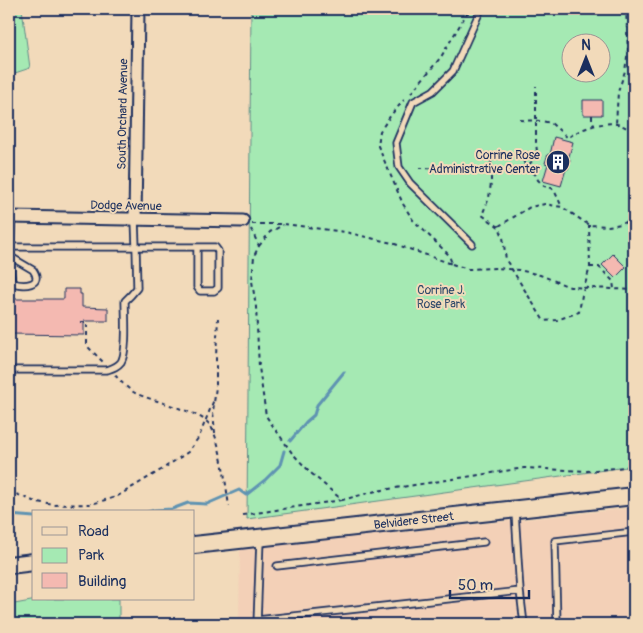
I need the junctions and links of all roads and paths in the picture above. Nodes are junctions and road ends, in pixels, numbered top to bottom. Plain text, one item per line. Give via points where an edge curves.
1 (138, 9) edge
2 (494, 9) edge
3 (594, 9) edge
4 (480, 11) edge
5 (536, 86) dead end
6 (592, 115) dead end
7 (520, 120) dead end
8 (537, 121) junction
9 (616, 124) junction
10 (594, 126) junction
11 (634, 133) edge
12 (491, 153) dead end
13 (521, 153) dead end
14 (419, 168) dead end
15 (526, 168) junction
16 (491, 170) junction
17 (562, 207) junction
18 (10, 217) edge
19 (634, 218) edge
20 (136, 220) junction
21 (243, 222) dead end
22 (284, 224) junction
23 (589, 225) junction
24 (499, 227) junction
25 (472, 244) dead end
26 (258, 246) junction
27 (10, 247) edge
28 (136, 247) junction
29 (197, 247) junction
30 (11, 256) junction
31 (452, 264) junction
32 (590, 266) junction
33 (511, 270) junction
34 (584, 288) junction
35 (614, 289) junction
36 (634, 290) edge
37 (218, 318) dead end
38 (81, 322) dead end
39 (110, 369) junction
40 (9, 370) edge
41 (215, 397) junction
42 (205, 420) junction
43 (215, 436) junction
44 (634, 466) edge
45 (9, 491) edge
46 (634, 496) edge
47 (342, 500) junction
48 (229, 506) dead end
49 (515, 510) junction
50 (243, 515) dead end
51 (634, 532) edge
52 (260, 538) junction
53 (484, 542) dead end
54 (195, 545) edge
55 (32, 562) edge
56 (9, 565) edge
57 (277, 566) dead end
58 (520, 591) junction
59 (257, 622) edge
60 (524, 624) edge
61 (557, 624) edge

1 - 20 street, South Orchard Avenue
2 - 4 path via 487,13
3 - 9 path via 626,9 628,50 618,92
4 - 25 lane via 453,72 433,91 413,102 396,142 399,167 410,183
4 - 31 path via 467,13 441,57 380,131 378,146 413,220 449,255
5 - 8 path
6 - 10 path
7 - 8 path
8 - 10 path via 551,123 568,138
8 - 15 path via 537,152
9 - 10 path
9 - 11 path
12 - 16 path
13 - 15 path
14 - 16 path
15 - 16 path
15 - 17 path via 544,186 556,192
16 - 24 path via 489,198 482,215
17 - 23 path
17 - 24 path via 530,206
18 - 20 street, Dodge Avenue
18 - 27 lane
19 - 23 path via 622,224
20 - 21 street, Dodge Avenue
20 - 28 lane
22 - 26 path via 270,232
22 - 26 path via 249,224
22 - 31 path via 345,232 392,243
23 - 32 path
24 - 33 path
26 - 47 path via 252,282 258,367 266,416 292,453
27 - 28 lane
27 - 30 lane
28 - 29 lane
28 - 39 lane via 137,288 124,301 122,360
29 - 29 lane via 215,247 218,251 218,288 214,291 200,291 197,287
30 - 30 lane via 13,283 33,283 36,279 33,270
31 - 33 path via 468,269
32 - 34 path
32 - 35 path via 599,266 613,281
33 - 34 path
33 - 34 path via 544,321 579,312
34 - 35 path
35 - 36 path
37 - 41 path
38 - 39 path via 87,322 86,346
39 - 40 lane
39 - 42 path via 134,392
41 - 42 path
41 - 43 path
42 - 43 path
42 - 45 path via 199,437 188,452 116,497 91,504 53,505
43 - 48 path
44 - 47 path via 587,470 524,468 376,491
46 - 49 main road, Belvidere Street
47 - 50 path
49 - 52 main road, Belvidere Street
49 - 58 lane
51 - 61 lane via 555,541
52 - 54 main road, Belvidere Street
52 - 59 lane
53 - 57 lane
55 - 56 main road
58 - 59 lane
58 - 60 lane

